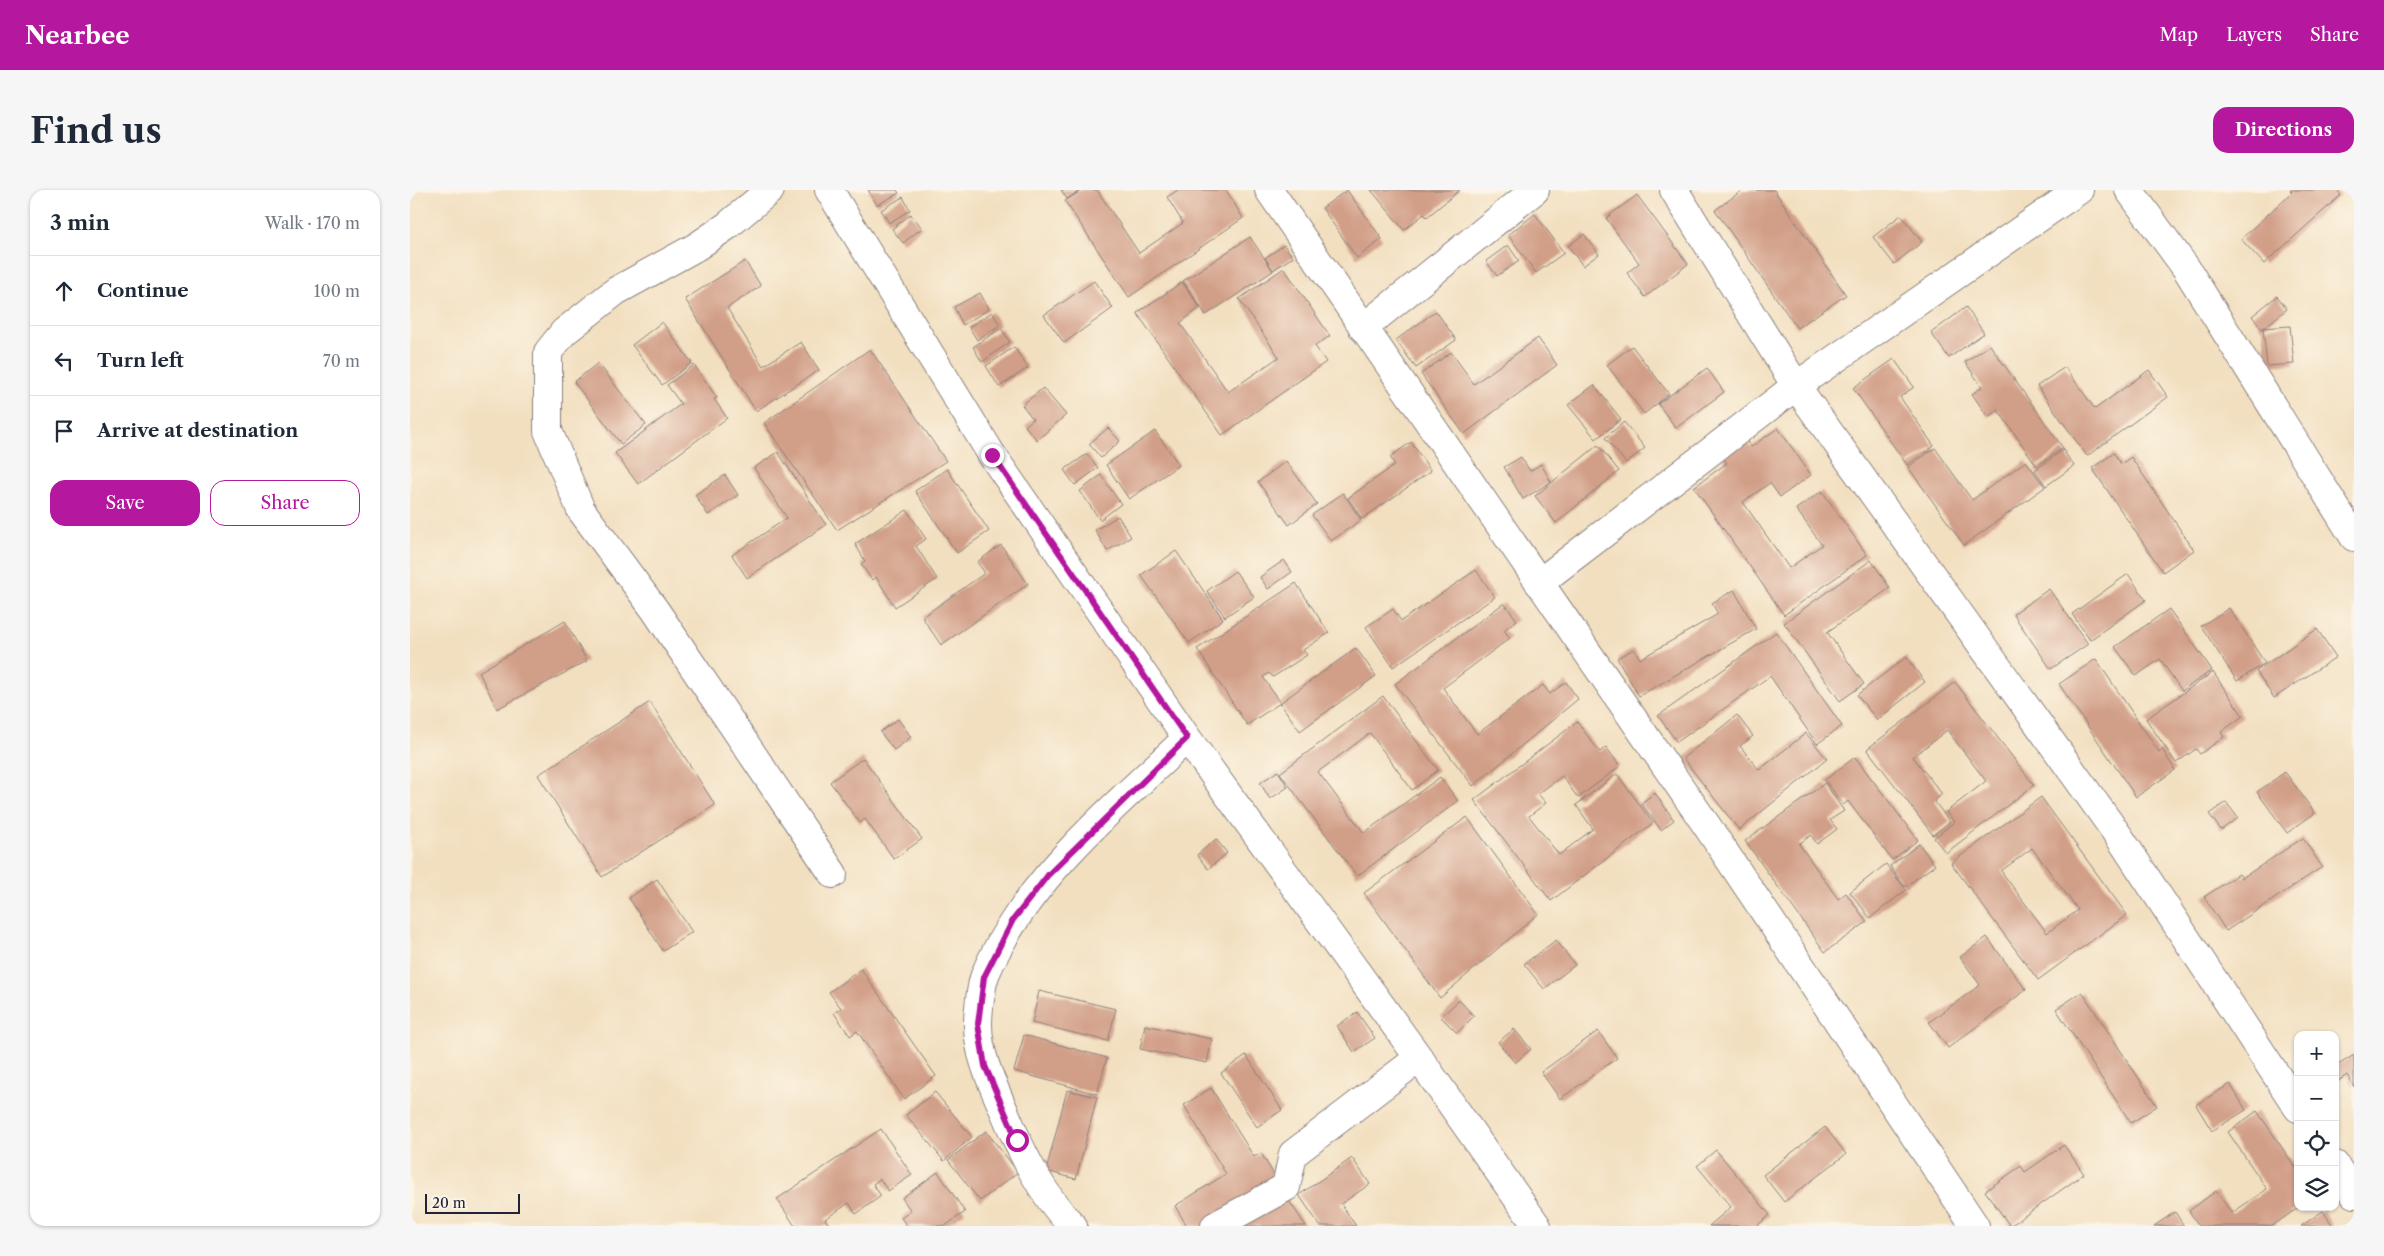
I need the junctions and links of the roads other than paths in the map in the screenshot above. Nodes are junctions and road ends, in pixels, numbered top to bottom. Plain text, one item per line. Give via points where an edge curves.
1 (770, 190) edge
2 (829, 190) edge
3 (1269, 190) edge
4 (1535, 190) edge
5 (1674, 190) edge
6 (2079, 190) edge
7 (2129, 190) edge
8 (1363, 328) junction
9 (1796, 386) junction
10 (2354, 537) edge
11 (1540, 583) junction
12 (1187, 738) junction
13 (833, 874) dead end
14 (1419, 1058) junction
15 (2294, 1102) edge
16 (2336, 1166) edge
17 (2354, 1194) edge
18 (1535, 1225) edge
19 (1073, 1226) edge
20 (1215, 1226) edge
21 (1975, 1226) edge

1 - 13 street via 727,226 696,247 616,290 564,332 548,352 548,431 581,510 655,610
2 - 12 street via 992,455
3 - 8 street
4 - 8 street
5 - 9 street
6 - 9 street
7 - 10 street via 2186,268
8 - 11 street
9 - 11 street
9 - 15 street via 2120,838
11 - 21 street
12 - 14 street
12 - 19 street via 1048,875 1013,920 984,977 978,1024 985,1066 1017,1140 1041,1185
14 - 18 street
14 - 20 street via 1293,1154 1286,1187
16 - 17 street

